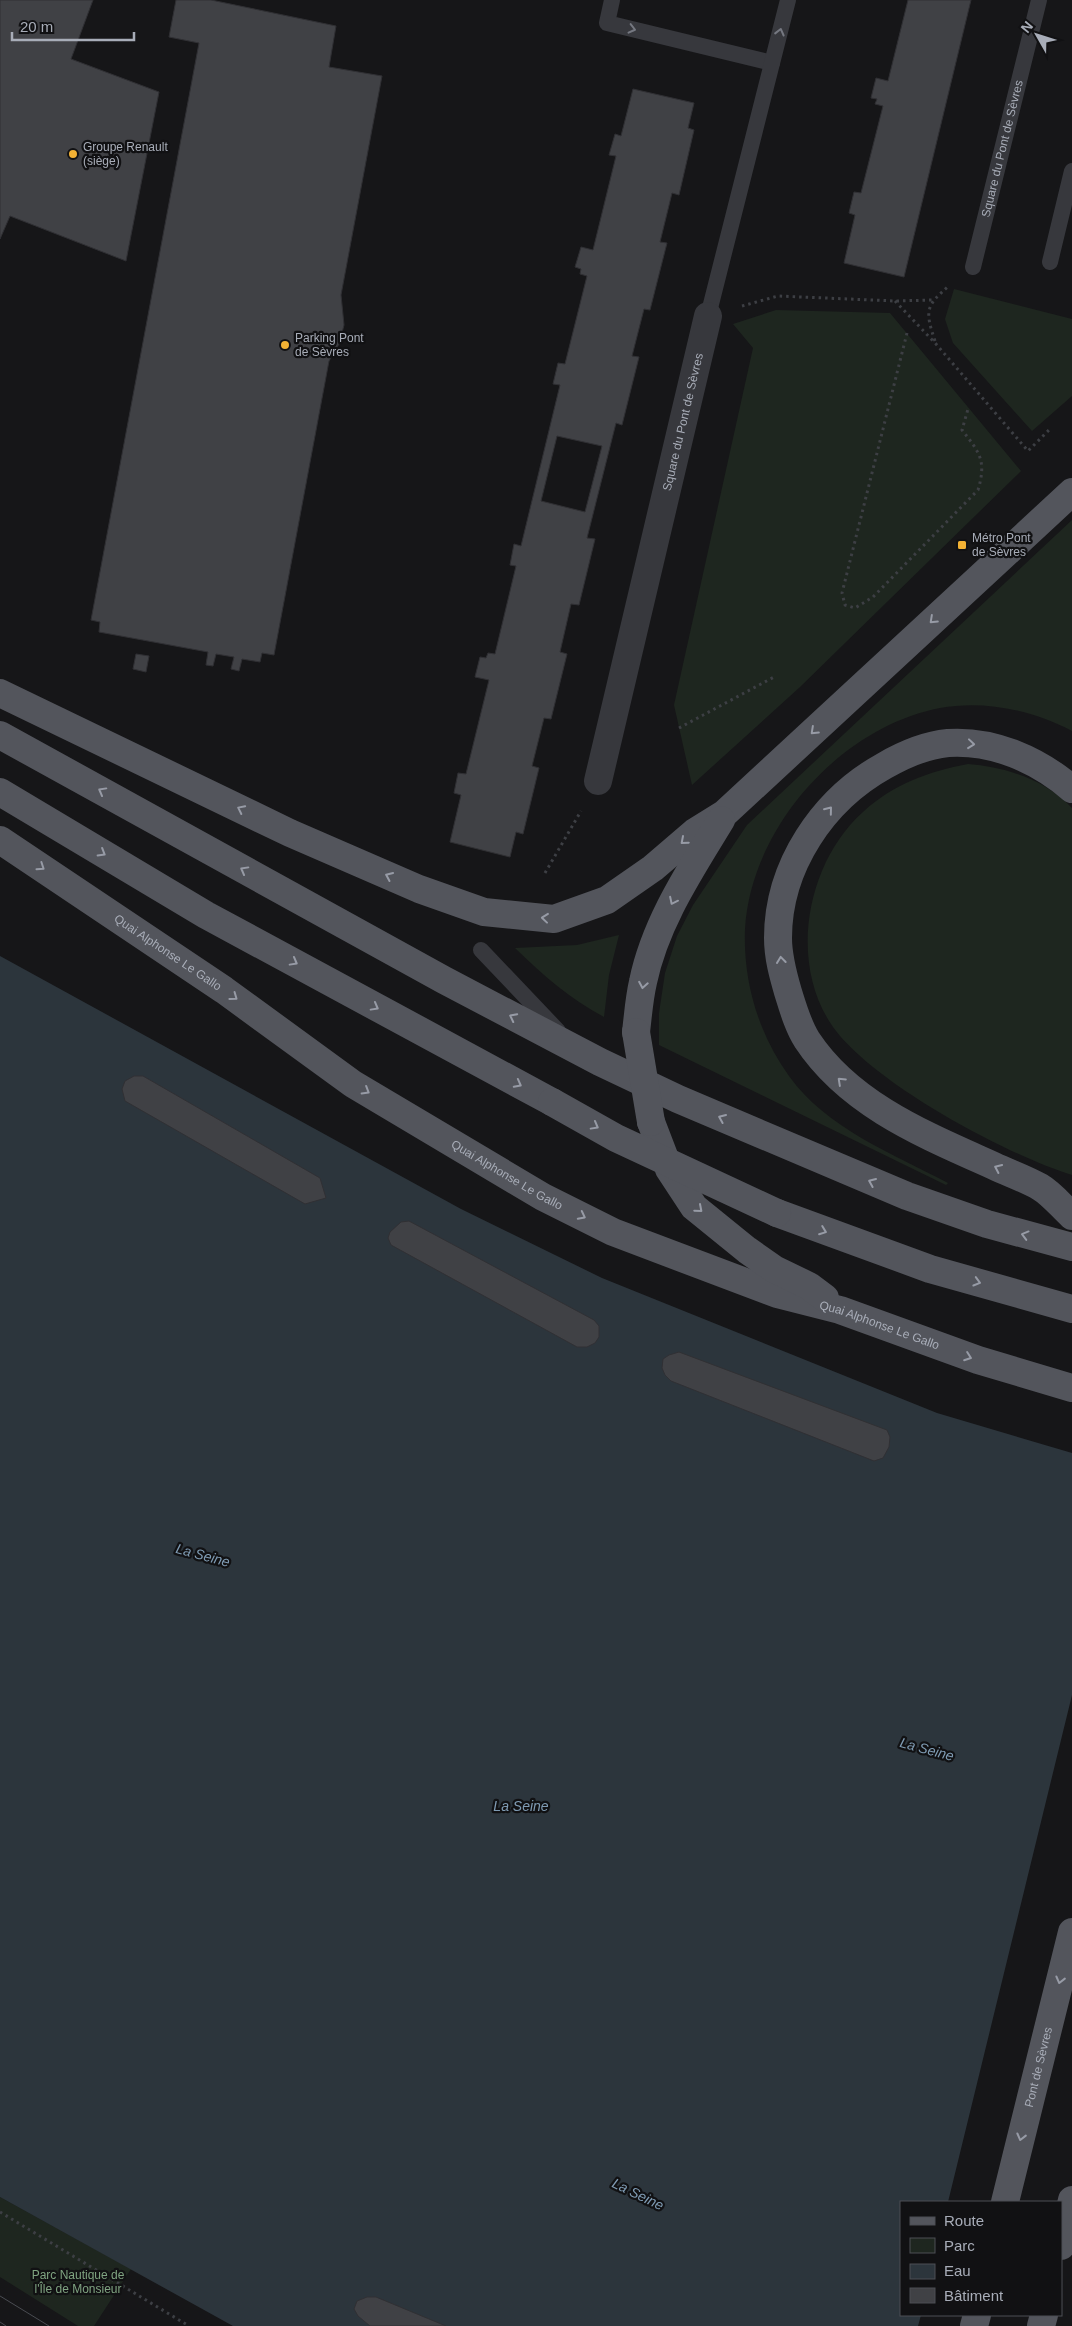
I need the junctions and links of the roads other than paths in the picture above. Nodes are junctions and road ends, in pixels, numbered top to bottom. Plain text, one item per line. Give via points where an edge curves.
1 (612, 0) edge
2 (788, 0) edge
3 (1039, 0) edge
4 (772, 63) junction
5 (1072, 171) edge
6 (1050, 262) dead end
7 (973, 267) road end
8 (708, 316) joint
9 (1072, 492) edge
10 (0, 693) edge
11 (0, 735) edge
12 (598, 781) road end
13 (1072, 789) edge
14 (0, 792) edge
15 (724, 814) junction
16 (0, 840) edge
17 (481, 950) dead end
18 (600, 1062) junction
19 (1072, 1216) edge
20 (1072, 1248) edge
21 (1072, 1308) edge
22 (840, 1310) junction
23 (1072, 1388) edge
24 (1072, 1932) edge
25 (1072, 2200) edge
26 (1005, 2201) edge
27 (1062, 2242) edge

1 -> 4 lane via 607,23
4 -> 2 lane, Square du Pont de Sèvres
3 - 7 lane, Square du Pont de Sèvres
4 - 8 lane, Square du Pont de Sèvres
5 - 6 lane
8 - 12 street, Square du Pont de Sèvres
9 -> 15 main road
15 -> 10 main road via 695,832 654,868 607,900 554,919 484,912 418,889 290,832
18 -> 11 main road via 444,980
19 -> 13 main road via 1042,1188 880,1110 827,1067 806,1038 793,1007 782,971 778,938 794,865 823,816 839,798 867,776 896,759 946,743 994,746 1044,769
14 -> 21 main road, bridge via 206,915 616,1138 778,1213 930,1269
15 -> 22 main road, bridge via 674,899 656,940 643,982 636,1032 652,1122 669,1169 694,1206 747,1250 774,1269 809,1286
16 -> 22 main road, Quai Alphonse Le Gallo via 224,990 353,1084 543,1197 613,1232 724,1275 777,1294
17 - 18 lane via 564,1037
20 -> 18 main road via 987,1224 907,1196 686,1103
22 -> 23 main road, Quai Alphonse Le Gallo via 978,1360
24 -> 26 main road, Pont de Sèvres
25 - 27 main road

